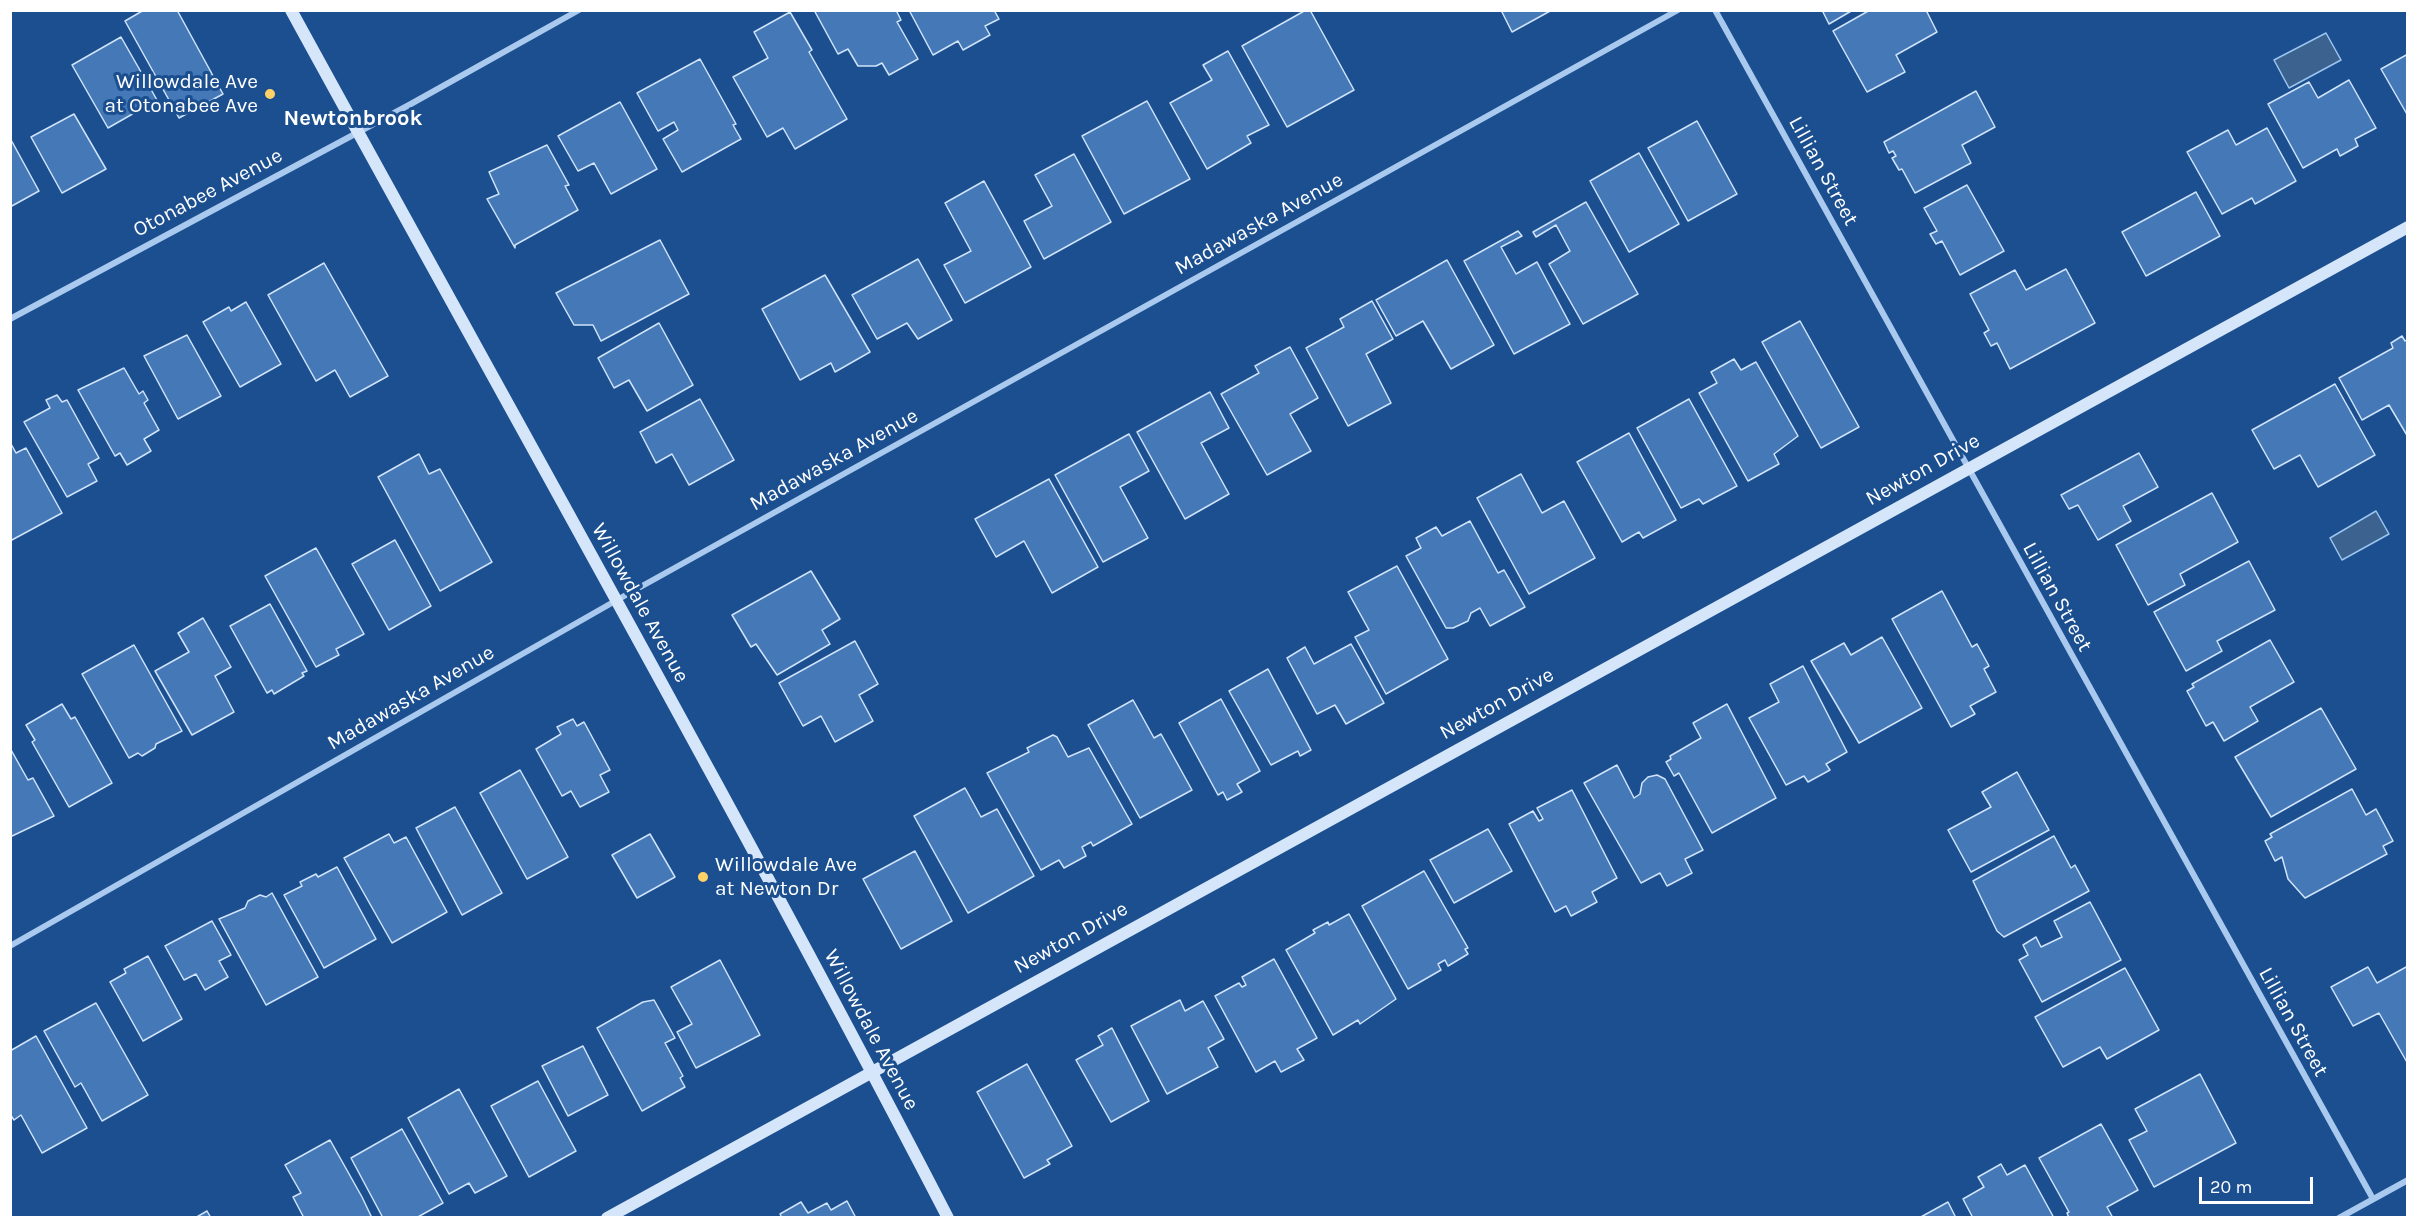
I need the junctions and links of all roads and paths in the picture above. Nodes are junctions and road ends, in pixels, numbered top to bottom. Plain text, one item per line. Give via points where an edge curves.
1 (291, 10) edge
2 (579, 10) edge
3 (1678, 10) edge
4 (1715, 10) edge
5 (357, 133) junction
6 (2408, 226) edge
7 (10, 320) edge
8 (1967, 468) junction
9 (616, 600) junction
10 (10, 946) edge
11 (872, 1072) junction
12 (2408, 1180) edge
13 (2373, 1199) junction
14 (607, 1218) edge
15 (948, 1218) edge
16 (2339, 1218) edge

1 - 5 street, Willowdale Avenue
2 - 5 street, Otonabee Avenue
3 - 9 street, Madawaska Avenue
4 - 8 street, Lillian Street
5 - 7 street, Otonabee Avenue
5 - 9 street, Willowdale Avenue
6 - 8 street, Newton Drive
8 - 11 street, Newton Drive
8 - 13 street, Lillian Street
9 - 10 street, Madawaska Avenue
9 - 11 street, Willowdale Avenue
11 - 14 street, Newton Drive
11 - 15 street, Willowdale Avenue
12 - 13 street
13 - 16 street

